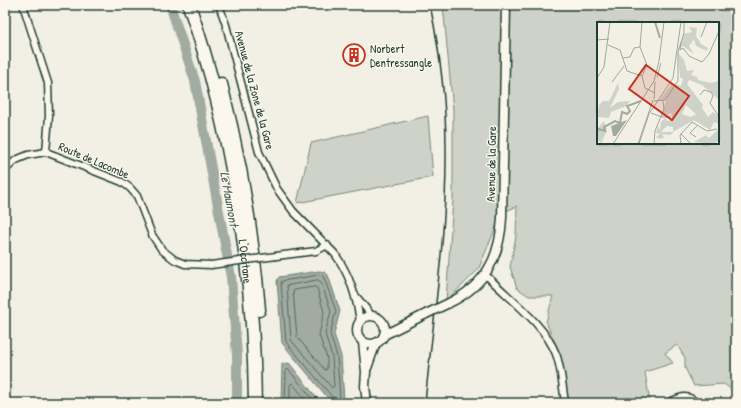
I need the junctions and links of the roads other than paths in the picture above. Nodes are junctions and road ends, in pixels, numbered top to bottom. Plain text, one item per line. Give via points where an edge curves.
1 (22, 5) edge
2 (189, 5) edge
3 (197, 5) edge
4 (219, 5) edge
5 (506, 5) edge
6 (46, 152) junction
7 (5, 170) edge
8 (327, 245) junction
9 (484, 275) junction
10 (355, 295) junction
11 (372, 316) junction
12 (360, 322) junction
13 (384, 323) junction
14 (407, 323) junction
15 (384, 335) junction
16 (363, 342) junction
17 (376, 343) junction
18 (366, 372) junction
19 (255, 403) edge
20 (263, 403) edge
21 (367, 403) edge
22 (565, 403) edge
23 (667, 403) edge
24 (696, 403) edge

1 - 6 street via 48,83
2 - 19 highway, L'Occitane via 209,68 234,180 253,326
3 - 20 highway, L'Occitane via 226,103 246,201 257,288
4 - 8 street, Avenue de la Zone de la Gare via 259,152 277,189 294,212
5 - 9 street, Avenue de la Gare via 501,231 495,257
6 - 7 street, Route de Lacombe via 28,154
6 - 8 street, Route de Lacombe, bridge via 122,182 130,188 137,196 152,235 162,250 185,264 211,265 316,251
8 - 10 street, Avenue de la Zone de la Gare via 348,274
9 - 14 street, Avenue de la Gare, bridge via 460,298
9 - 22 street via 542,329 550,341 557,355
10 - 11 street, Avenue de la Zone de la Gare
10 - 12 street, Avenue de la Zone de la Gare
11 - 12 street
11 - 13 street
12 - 16 street via 358,335
13 - 14 street
13 - 15 street
14 - 15 street, Avenue de la Gare
15 - 17 street
16 - 17 street
16 - 18 street
17 - 18 street
18 - 21 street
23 - 24 street via 687,396

